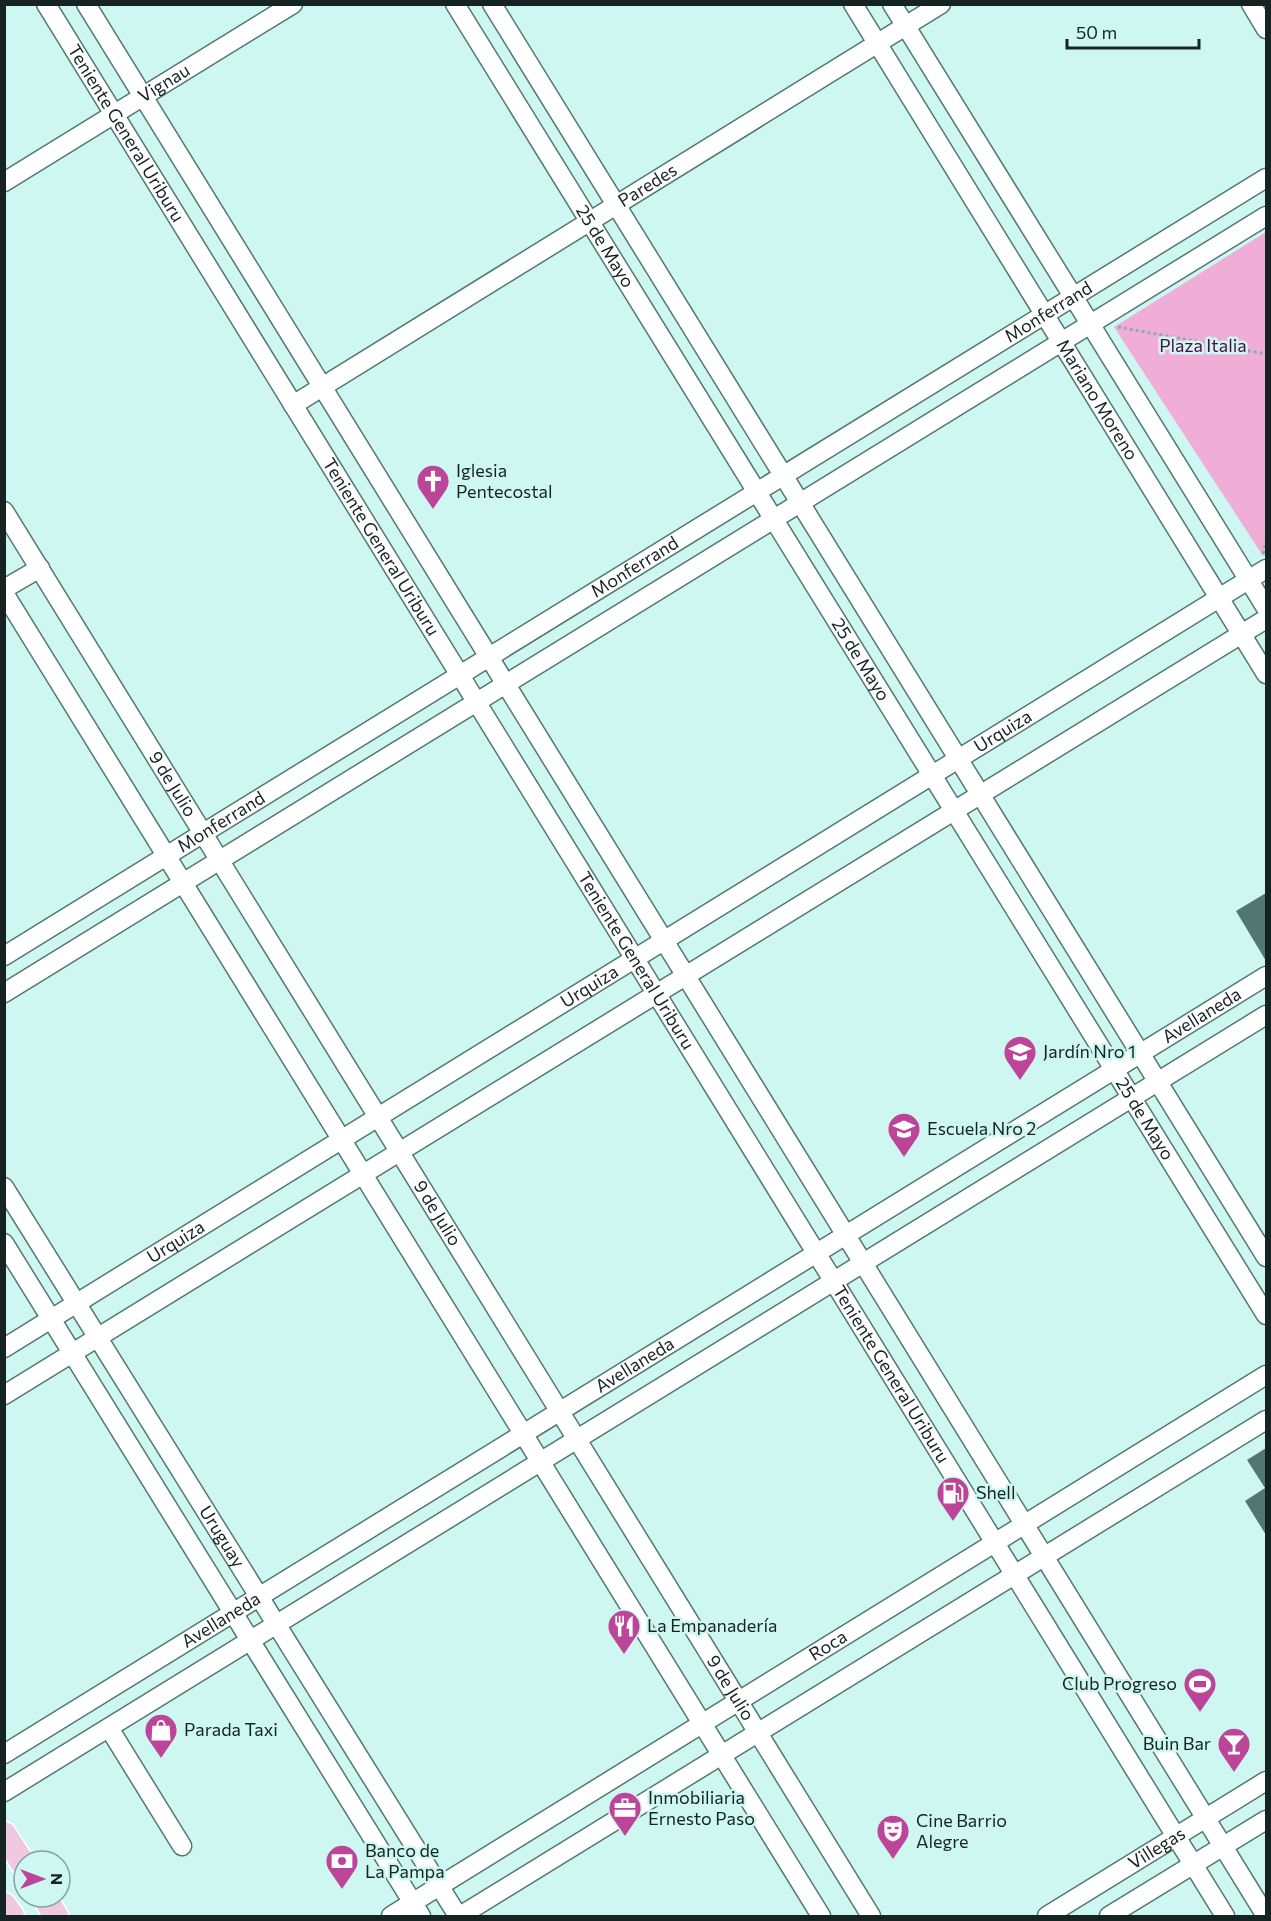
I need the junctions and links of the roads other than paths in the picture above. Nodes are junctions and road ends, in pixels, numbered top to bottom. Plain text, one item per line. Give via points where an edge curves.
1 (46, 4) edge
2 (86, 4) edge
3 (293, 4) edge
4 (455, 4) edge
5 (492, 4) edge
6 (853, 4) edge
7 (892, 4) edge
8 (941, 4) edge
9 (1251, 4) edge
10 (906, 26) junction
11 (1266, 29) edge
12 (877, 44) junction
13 (143, 96) junction
14 (114, 114) junction
15 (1266, 178) edge
16 (4, 182) edge
17 (616, 206) junction
18 (1266, 216) edge
19 (590, 222) junction
20 (1074, 297) junction
21 (1045, 315) junction
22 (1090, 324) junction
23 (1062, 342) junction
24 (323, 387) junction
25 (293, 405) junction
26 (784, 476) junction
27 (757, 492) junction
28 (800, 503) junction
29 (4, 511) edge
30 (774, 519) junction
31 (1265, 562) edge
32 (40, 568) junction
33 (1249, 580) junction
34 (4, 591) edge
35 (1220, 598) junction
36 (1266, 608) edge
37 (1266, 619) edge
38 (1242, 634) junction
39 (489, 657) junction
40 (1266, 674) edge
41 (460, 675) junction
42 (506, 684) junction
43 (477, 702) junction
44 (959, 759) junction
45 (932, 775) junction
46 (981, 795) junction
47 (954, 811) junction
48 (203, 833) junction
49 (167, 856) junction
50 (220, 860) junction
51 (183, 883) junction
52 (664, 941) junction
53 (4, 956) edge
54 (635, 959) junction
55 (686, 976) junction
56 (1266, 976) edge
57 (4, 993) edge
58 (656, 994) junction
59 (1266, 1015) edge
60 (1141, 1053) junction
61 (1114, 1070) junction
62 (1158, 1082) junction
63 (1132, 1098) junction
64 (378, 1117) junction
65 (342, 1140) junction
66 (400, 1152) junction
67 (363, 1174) junction
68 (4, 1187) edge
69 (846, 1235) junction
70 (4, 1243) edge
71 (816, 1253) junction
72 (1266, 1257) edge
73 (863, 1263) junction
74 (834, 1281) junction
75 (77, 1304) junction
76 (1266, 1316) edge
77 (52, 1319) junction
78 (98, 1338) junction
79 (4, 1348) edge
80 (73, 1353) junction
81 (1266, 1375) edge
82 (4, 1395) edge
83 (560, 1412) junction
84 (1266, 1420) edge
85 (523, 1434) junction
86 (577, 1440) junction
87 (540, 1462) junction
88 (1025, 1524) junction
89 (995, 1543) junction
90 (1045, 1556) junction
91 (1014, 1575) junction
92 (259, 1597) junction
93 (233, 1613) junction
94 (276, 1625) junction
95 (250, 1641) junction
96 (738, 1702) junction
97 (702, 1724) junction
98 (109, 1728) junction
99 (758, 1733) junction
100 (4, 1754) edge
101 (722, 1755) junction
102 (1266, 1781) edge
103 (4, 1792) edge
104 (1206, 1818) junction
105 (1266, 1820) edge
106 (4, 1834) edge
107 (1176, 1837) junction
108 (182, 1846) dead end
109 (1223, 1846) junction
110 (14, 1849) edge
111 (1194, 1865) junction
112 (439, 1887) junction
113 (4, 1905) edge
114 (417, 1910) edge
115 (1266, 1916) edge
116 (12, 1917) edge
117 (391, 1917) edge
118 (459, 1917) edge
119 (821, 1917) edge
120 (871, 1917) edge
121 (1047, 1917) edge
122 (1109, 1917) edge
123 (1226, 1917) edge

1 - 14 street, Teniente General Uriburu
2 - 13 street, Teniente General Uriburu
3 - 13 street, Vignau
4 - 19 street, 25 de Mayo
5 - 17 street, 25 de Mayo
6 - 12 street, Mariano Moreno
7 - 10 street, Mariano Moreno
8 - 10 street, Paredes
9 - 11 street
10 - 12 street, Paredes
10 - 20 street, Mariano Moreno
12 - 17 street, Paredes
12 - 21 street, Mariano Moreno
13 - 14 street, Vignau
13 - 24 street, Teniente General Uriburu
14 - 16 street, Vignau
14 - 25 street, Teniente General Uriburu
15 - 20 street, Monferrand
17 - 19 street, Paredes
17 - 26 street, 25 de Mayo
18 - 22 street, Monferrand
19 - 24 street, Paredes
19 - 27 street, 25 de Mayo
20 - 21 street, Monferrand
20 - 22 street, Mariano Moreno
21 - 23 street, Mariano Moreno
21 - 26 street, Monferrand
22 - 23 street, Monferrand
22 - 33 street, Mariano Moreno
23 - 28 street, Monferrand
23 - 35 street, Mariano Moreno
24 - 25 street, Paredes
24 - 39 street, Teniente General Uriburu
25 - 41 street, Teniente General Uriburu
26 - 27 street, Monferrand
26 - 28 street, 25 de Mayo
27 - 30 street, 25 de Mayo
27 - 39 street, Monferrand
28 - 30 street, Monferrand
28 - 44 street, 25 de Mayo
29 - 32 street, 9 de Julio
30 - 42 street, Monferrand
30 - 45 street, 25 de Mayo
31 - 33 street, Urquiza
32 - 34 street
32 - 48 street, 9 de Julio
33 - 35 street, Urquiza
33 - 36 street, Mariano Moreno
34 - 49 street
35 - 38 street, Mariano Moreno
35 - 44 street, Urquiza
37 - 38 street
38 - 40 street, Mariano Moreno
38 - 46 street
39 - 41 street, Monferrand
39 - 42 street, Teniente General Uriburu
41 - 43 street, Teniente General Uriburu
41 - 48 street, Monferrand
42 - 43 street, Monferrand
42 - 52 street, Teniente General Uriburu
43 - 50 street, Monferrand
43 - 54 street, Teniente General Uriburu
44 - 45 street, Urquiza
44 - 46 street, 25 de Mayo
45 - 47 street, 25 de Mayo
45 - 52 street, Urquiza
46 - 47 street
46 - 60 street, 25 de Mayo
47 - 55 street
47 - 61 street, 25 de Mayo
48 - 49 street, Monferrand
48 - 50 street, 9 de Julio
49 - 51 street
49 - 53 street, Monferrand
50 - 51 street, Monferrand
50 - 64 street, 9 de Julio
51 - 57 street, Monferrand
51 - 65 street
52 - 54 street, Urquiza
52 - 55 street, Teniente General Uriburu
54 - 58 street, Teniente General Uriburu
54 - 64 street, Urquiza
55 - 58 street
55 - 69 street, Teniente General Uriburu
56 - 60 street, Avellaneda
58 - 66 street
58 - 71 street, Teniente General Uriburu
59 - 62 street, Avellaneda
60 - 61 street, Avellaneda
60 - 62 street, 25 de Mayo
61 - 63 street, 25 de Mayo
61 - 69 street, Avellaneda
62 - 63 street, Avellaneda
62 - 72 street, 25 de Mayo
63 - 73 street, Avellaneda
63 - 76 street, 25 de Mayo
64 - 65 street, Urquiza
64 - 66 street, 9 de Julio
65 - 67 street
65 - 75 street, Urquiza
66 - 67 street
66 - 83 street, 9 de Julio
67 - 78 street
67 - 85 street
68 - 75 street, Uruguay
69 - 71 street, Avellaneda
69 - 73 street, Teniente General Uriburu
70 - 77 street, Uruguay
71 - 74 street, Teniente General Uriburu
71 - 83 street, Avellaneda
73 - 74 street, Avellaneda
73 - 88 street, Teniente General Uriburu
74 - 86 street, Avellaneda
74 - 89 street, Teniente General Uriburu
75 - 77 street, Urquiza
75 - 78 street, Uruguay
77 - 79 street, Urquiza
77 - 80 street, Uruguay
78 - 80 street
78 - 92 street, Uruguay
80 - 82 street
80 - 93 street, Uruguay
81 - 88 street, Roca
83 - 85 street, Avellaneda
83 - 86 street, 9 de Julio
84 - 90 street, Roca
85 - 87 street
85 - 92 street, Avellaneda
86 - 87 street, Avellaneda
86 - 96 street, 9 de Julio
87 - 94 street, Avellaneda
87 - 97 street
88 - 89 street, Roca
88 - 90 street, Teniente General Uriburu
89 - 91 street, Teniente General Uriburu
89 - 96 street, Roca
90 - 91 street, Roca
90 - 104 street, Teniente General Uriburu
91 - 99 street, Roca
91 - 107 street, Teniente General Uriburu
92 - 93 street, Avellaneda
92 - 94 street, Uruguay
93 - 95 street, Uruguay
93 - 100 street, Avellaneda
94 - 95 street, Avellaneda
94 - 112 street, Uruguay
95 - 98 street, Avellaneda
95 - 114 street, Uruguay
96 - 97 street, Roca
96 - 99 street, 9 de Julio
97 - 101 street
97 - 112 street, Roca
98 - 103 street, Avellaneda
98 - 108 street
99 - 101 street, Roca
99 - 120 street, 9 de Julio
101 - 118 street, Roca
101 - 119 street
102 - 104 street, Villegas
104 - 107 street, Villegas
104 - 109 street, Teniente General Uriburu
105 - 109 street, Villegas
106 - 110 main road
107 - 111 street, Teniente General Uriburu
107 - 121 street, Villegas
109 - 111 street, Villegas
109 - 115 street, Teniente General Uriburu
111 - 122 street, Villegas
111 - 123 street, Teniente General Uriburu
112 - 114 street, Roca
112 - 118 street, Uruguay
113 - 116 main road
114 - 117 street, Roca

